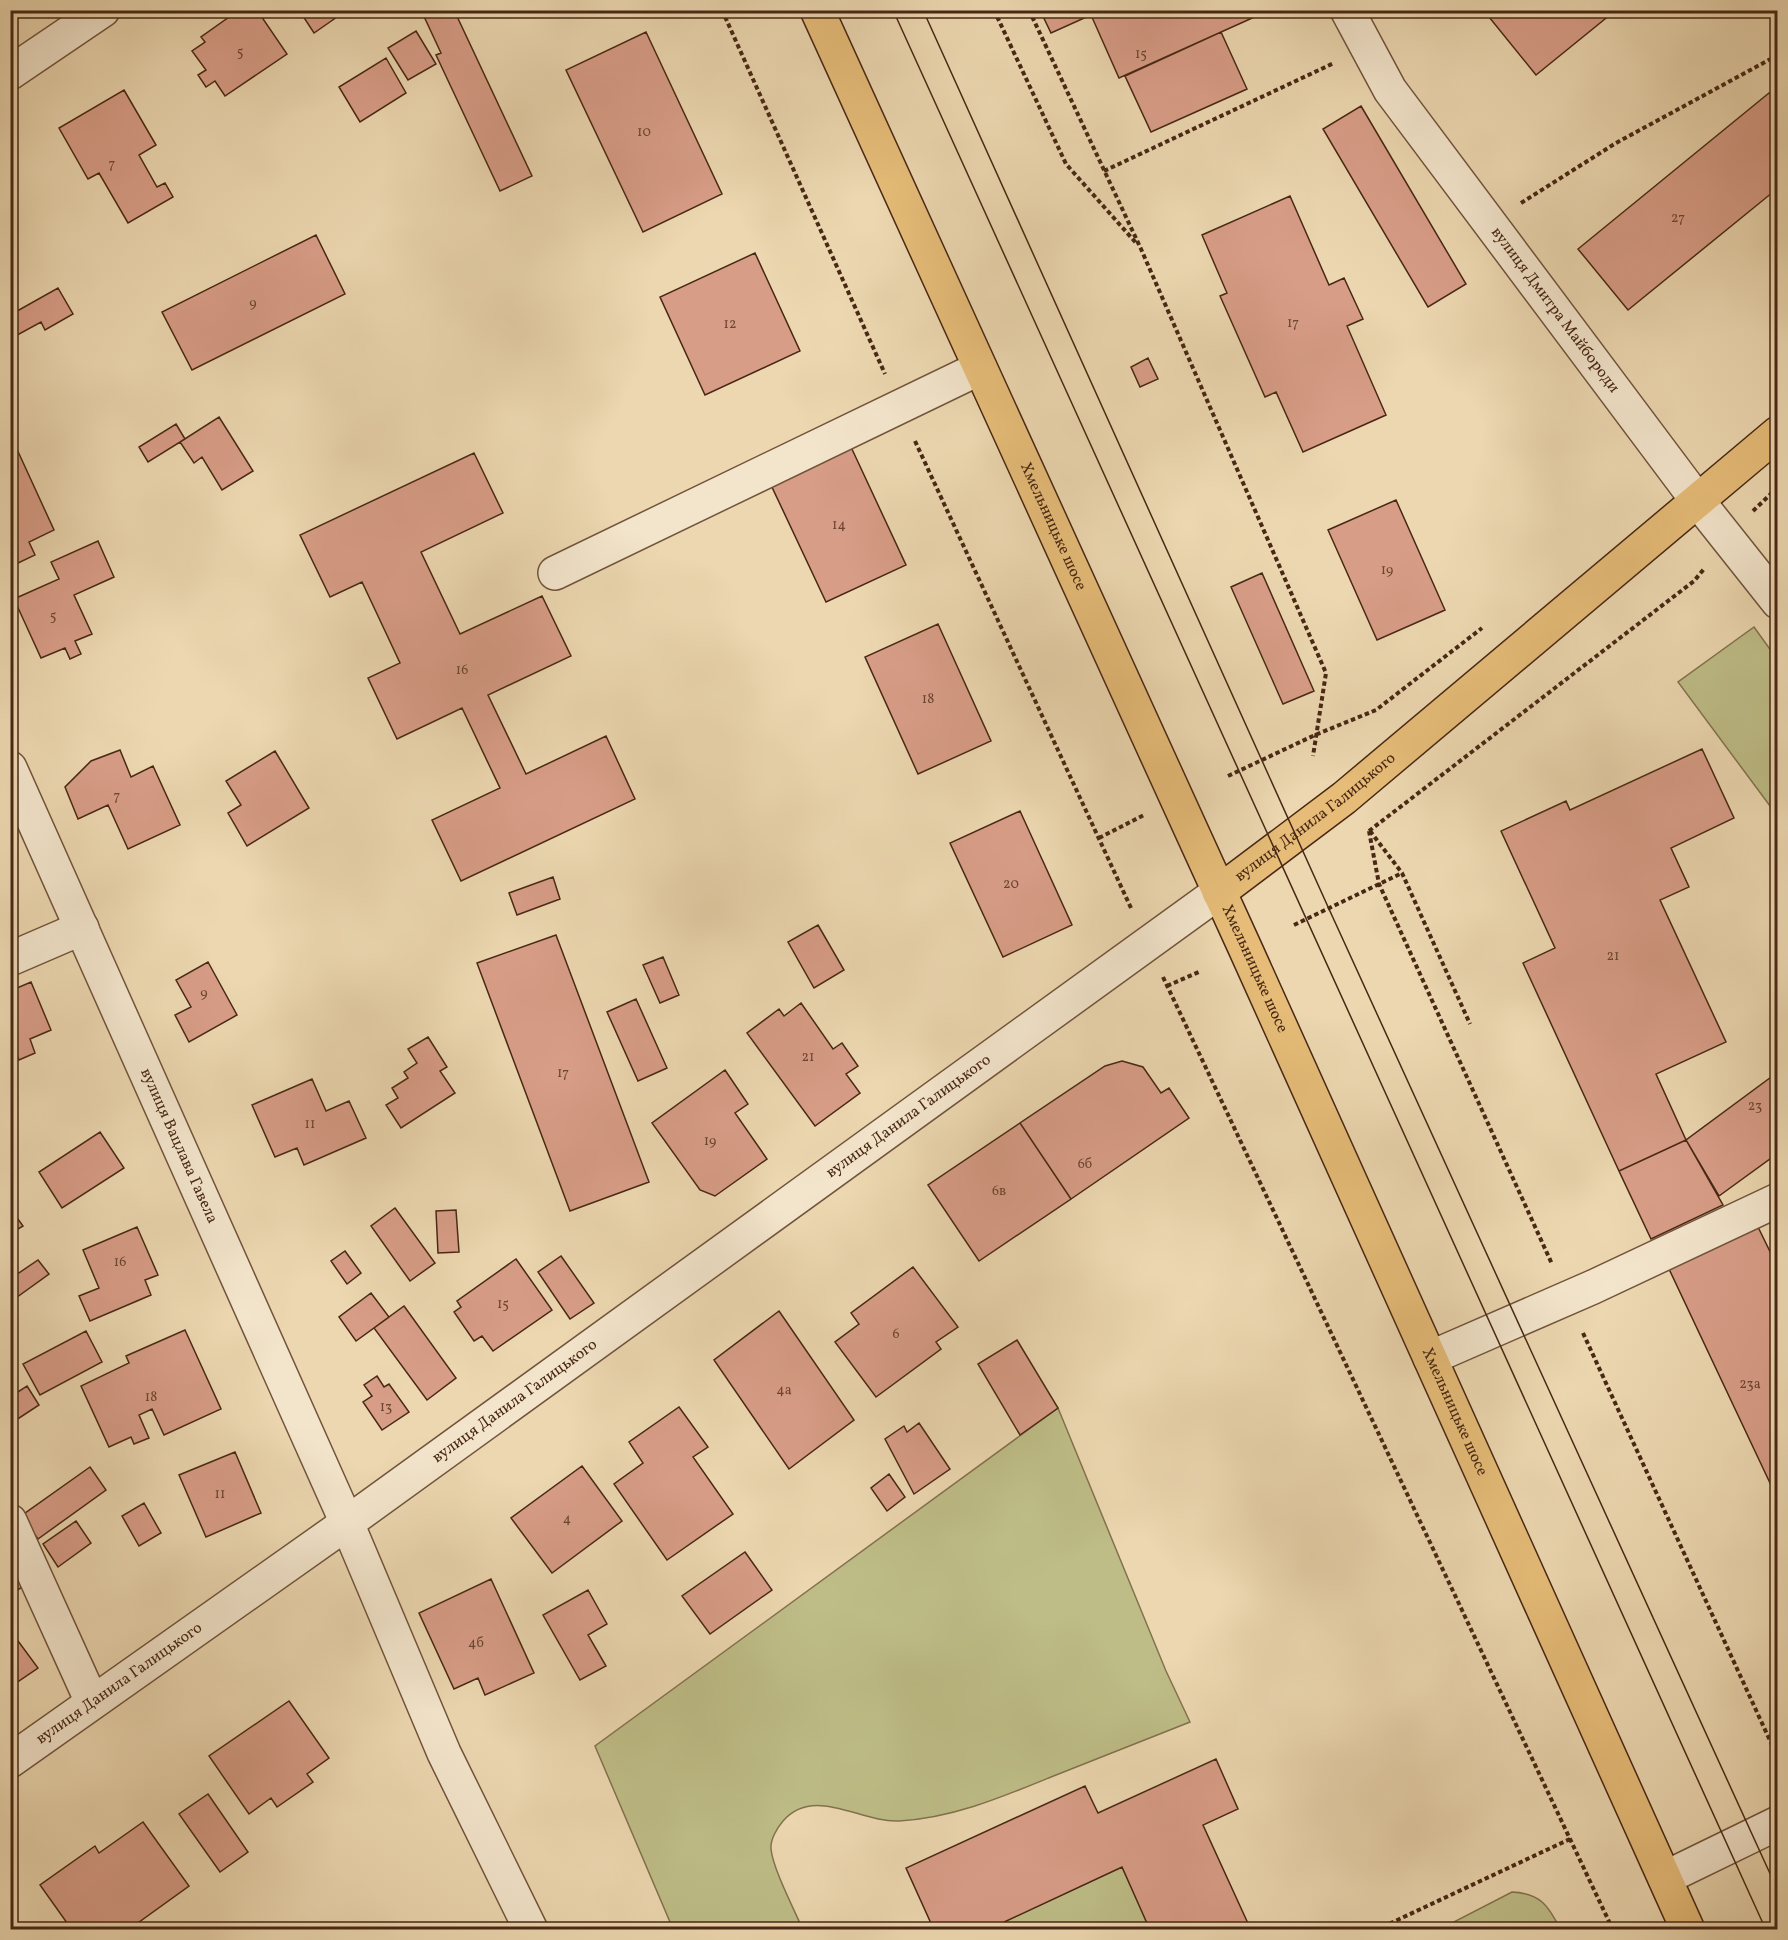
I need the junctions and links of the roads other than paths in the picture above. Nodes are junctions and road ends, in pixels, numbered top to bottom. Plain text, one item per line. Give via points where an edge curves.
1 (103, 10) edge
2 (817, 10) edge
3 (1347, 10) edge
4 (10, 73) edge
5 (980, 368) junction
6 (1778, 434) edge
7 (1696, 500) junction
8 (555, 573) dead end
9 (1778, 602) edge
10 (10, 768) edge
11 (1219, 892) junction
12 (82, 928) junction
13 (10, 959) edge
14 (1778, 1200) edge
15 (1430, 1358) junction
16 (10, 1521) edge
17 (347, 1523) junction
18 (92, 1702) junction
19 (10, 1761) edge
20 (1778, 1823) edge
21 (1665, 1878) junction
22 (531, 1929) edge
23 (1688, 1929) edge

1 - 4 street
2 - 5 main road, Хмельницьке шосе
3 - 7 street, вулиця Дмитра Майбороди via 1390,90
5 - 8 street
5 - 11 main road, Хмельницьке шосе
6 - 7 main road, вулиця Данила Галицького
7 - 9 street, вулиця Дмитра Майбороди
7 - 11 main road, вулиця Данила Галицького via 1344,798
10 - 12 street, вулиця Вацлава Гавела
11 - 15 main road, Хмельницьке шосе
11 - 17 street, вулиця Данила Галицького
12 - 13 street
12 - 17 street, вулиця Вацлава Гавела
14 - 15 street
15 - 21 main road, Хмельницьке шосе
16 - 18 street
17 - 18 street, вулиця Данила Галицького
17 - 22 street, вулиця Вацлава Гавела via 444,1753
18 - 19 street, вулиця Данила Галицького
20 - 21 street
21 - 23 main road, Хмельницьке шосе

